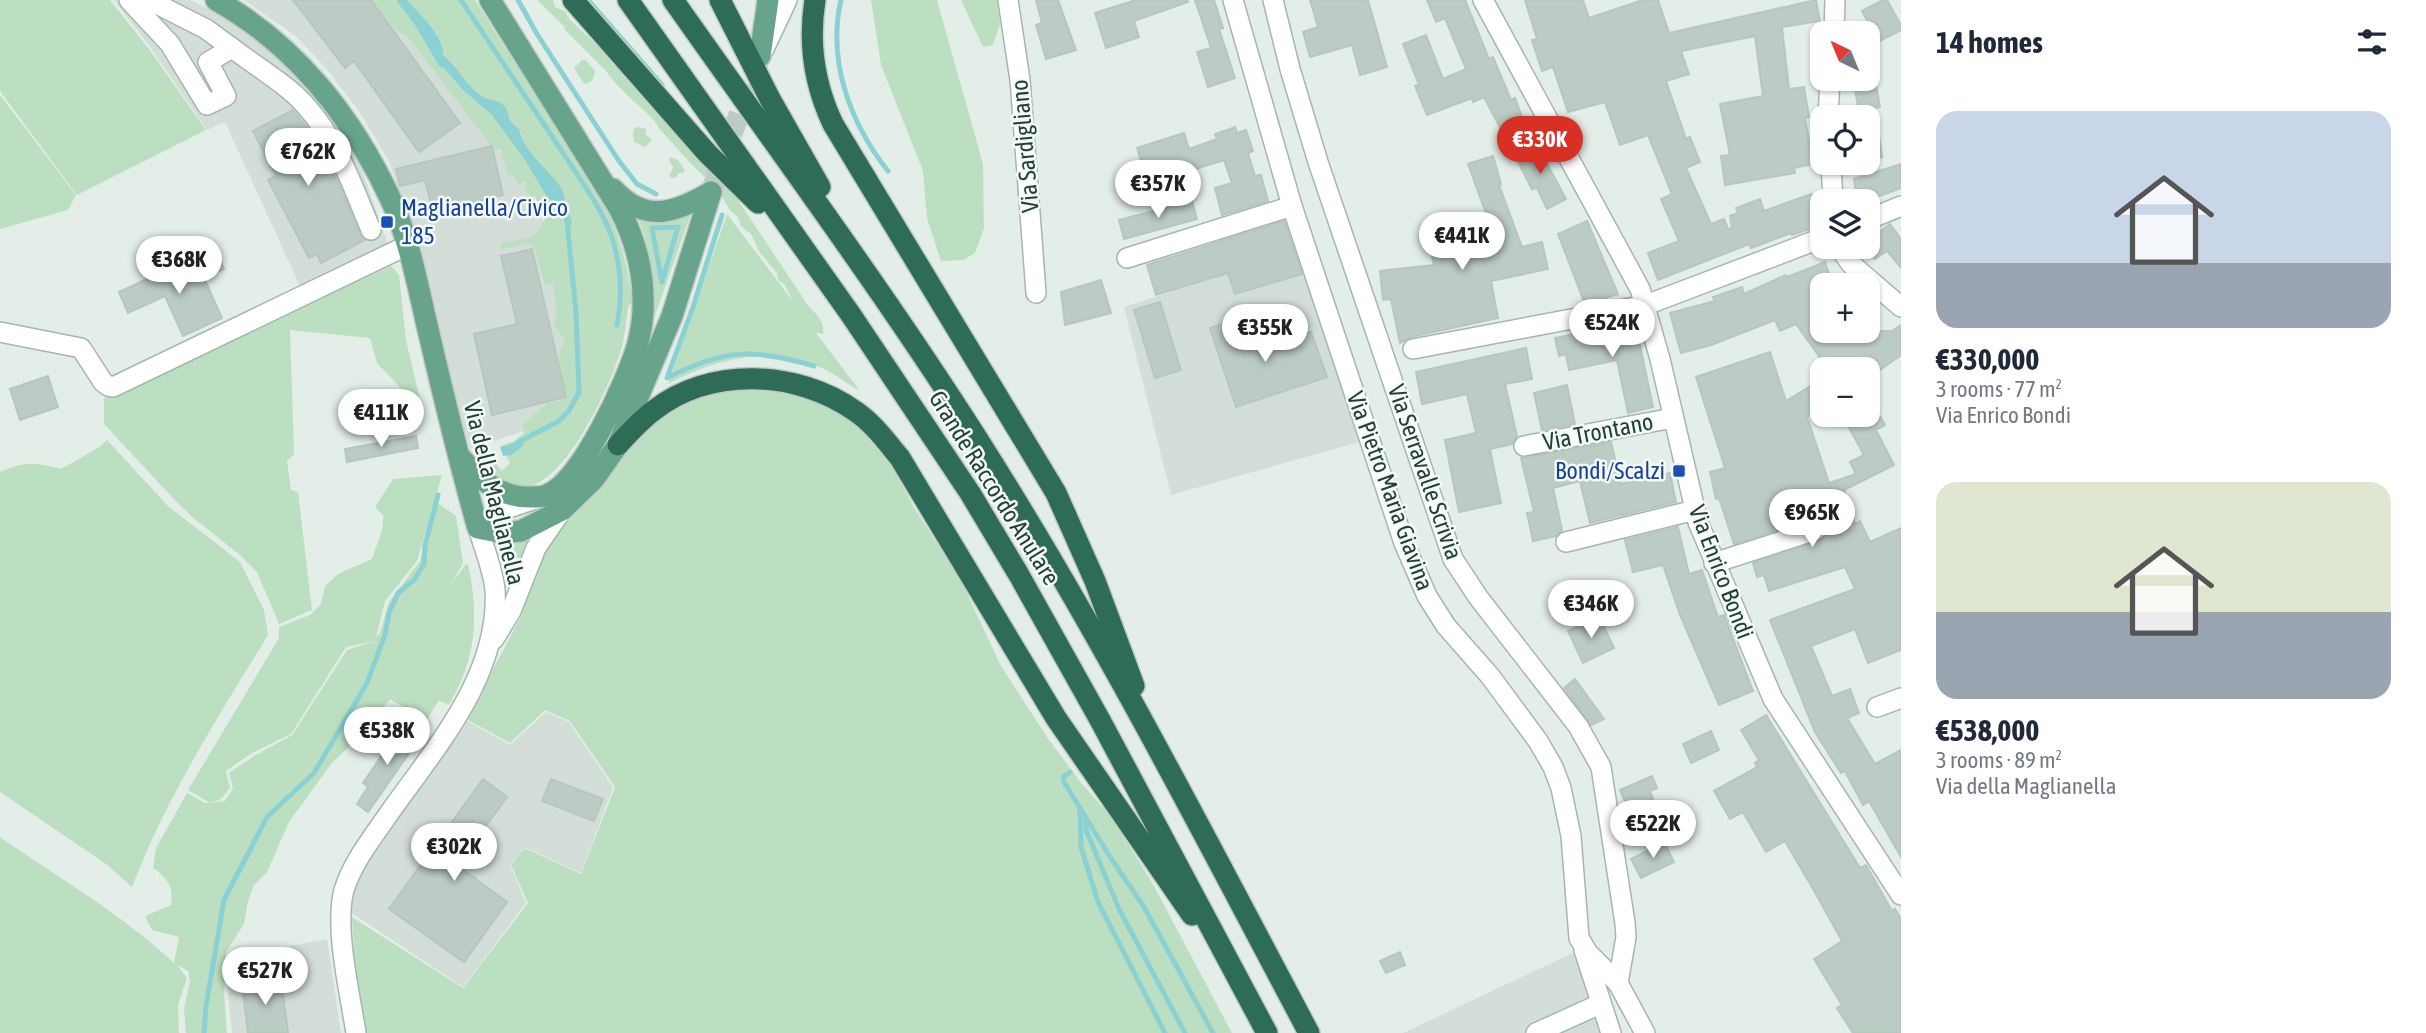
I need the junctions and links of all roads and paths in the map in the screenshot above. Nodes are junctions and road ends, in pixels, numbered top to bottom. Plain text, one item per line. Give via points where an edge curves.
1 (129, 0) edge
2 (149, 0) edge
3 (216, 0) edge
4 (490, 0) edge
5 (573, 0) edge
6 (628, 0) edge
7 (673, 0) edge
8 (720, 0) edge
9 (768, 0) edge
10 (787, 0) edge
11 (815, 0) edge
12 (1007, 0) edge
13 (1233, 0) edge
14 (1273, 0) edge
15 (1483, 0) edge
16 (1835, 0) edge
17 (1834, 21) edge
18 (232, 48) junction
19 (760, 56) joint
20 (600, 174) junction
21 (1292, 206) junction
22 (1901, 206) edge
23 (1880, 215) edge
24 (371, 230) dead end
25 (1810, 243) edge
26 (406, 246) junction
27 (803, 248) junction
28 (1127, 258) dead end
29 (1847, 259) edge
30 (864, 269) junction
31 (1036, 293) dead end
32 (1646, 305) junction
33 (1901, 307) edge
34 (0, 332) edge
35 (1413, 349) dead end
36 (1673, 418) junction
37 (618, 445) junction
38 (1524, 446) dead end
39 (457, 453) junction
40 (546, 496) junction
41 (562, 510) junction
42 (1695, 510) junction
43 (478, 528) junction
44 (1816, 530) dead end
45 (1566, 542) dead end
46 (1714, 563) junction
47 (486, 652) junction
48 (1901, 698) edge
49 (1877, 707) dead end
50 (1157, 747) junction
51 (1901, 895) edge
52 (1220, 946) junction
53 (1582, 946) junction
54 (1618, 983) junction
55 (1600, 1004) junction
56 (356, 1033) edge
57 (1267, 1033) edge
58 (1309, 1033) edge
59 (1536, 1033) edge
60 (1611, 1033) edge
61 (1645, 1033) edge

1 - 18 street via 170,44 207,105 226,96 208,62
2 - 18 street
3 - 26 main road, Via della Maglianella via 263,30 328,96 372,162 392,202
4 - 20 main road
5 - 27 highway via 707,153
6 - 27 highway, Grande Raccordo Anulare
7 - 30 highway, Grande Raccordo Anulare
8 - 30 highway
9 - 19 main road
10 - 19 street
11 - 50 highway via 812,52 826,110 1056,493 1096,581
12 - 31 street, Via Sardigliano via 1020,80
13 - 21 street, Via Pietro Maria Giavina
14 - 54 street, Via Serravalle Scrivia via 1318,162 1453,559 1578,726 1601,766 1625,923
15 - 32 street, Via Enrico Bondi
16 - 17 street
18 - 24 street via 315,116 342,162
20 - 37 main road via 625,202 651,212 681,208 711,192 672,316
20 - 40 main road via 630,230 640,262 644,301 640,335 596,439 564,482
21 - 28 street
21 - 53 street, Via Pietro Maria Giavina via 1404,543 1427,596 1553,767 1571,836
22 - 23 street
25 - 32 street
26 - 34 street via 113,387 103,382 81,348
26 - 39 main road, Via della Maglianella
27 - 52 highway, Grande Raccordo Anulare via 943,451 1019,575
29 - 33 street
30 - 50 highway, Grande Raccordo Anulare via 995,468
32 - 35 street
32 - 36 street, Via Enrico Bondi
36 - 38 street, Via Trontano
36 - 42 street, Via Enrico Bondi
37 - 41 main road via 585,489
37 - 52 highway via 665,402 729,380 792,383 835,398 856,412 900,457 1063,729 1182,902
39 - 40 main road via 490,487 515,496
39 - 43 main road, Via della Maglianella
40 - 43 street via 503,510
41 - 43 main road via 521,531
41 - 47 street via 536,548 511,611
42 - 45 street
42 - 46 street, Via Enrico Bondi
43 - 47 street, Via della Maglianella via 495,589
44 - 46 street
46 - 51 street, Via Enrico Bondi via 1777,707
47 - 56 street, Via della Maglianella via 457,716 365,847 346,886 341,918
48 - 49 street
50 - 58 highway, Grande Raccordo Anulare
52 - 57 highway, Grande Raccordo Anulare
53 - 54 street
53 - 55 street, Via Pietro Maria Giavina
54 - 61 street
55 - 59 street
55 - 60 street, Via Pietro Maria Giavina

